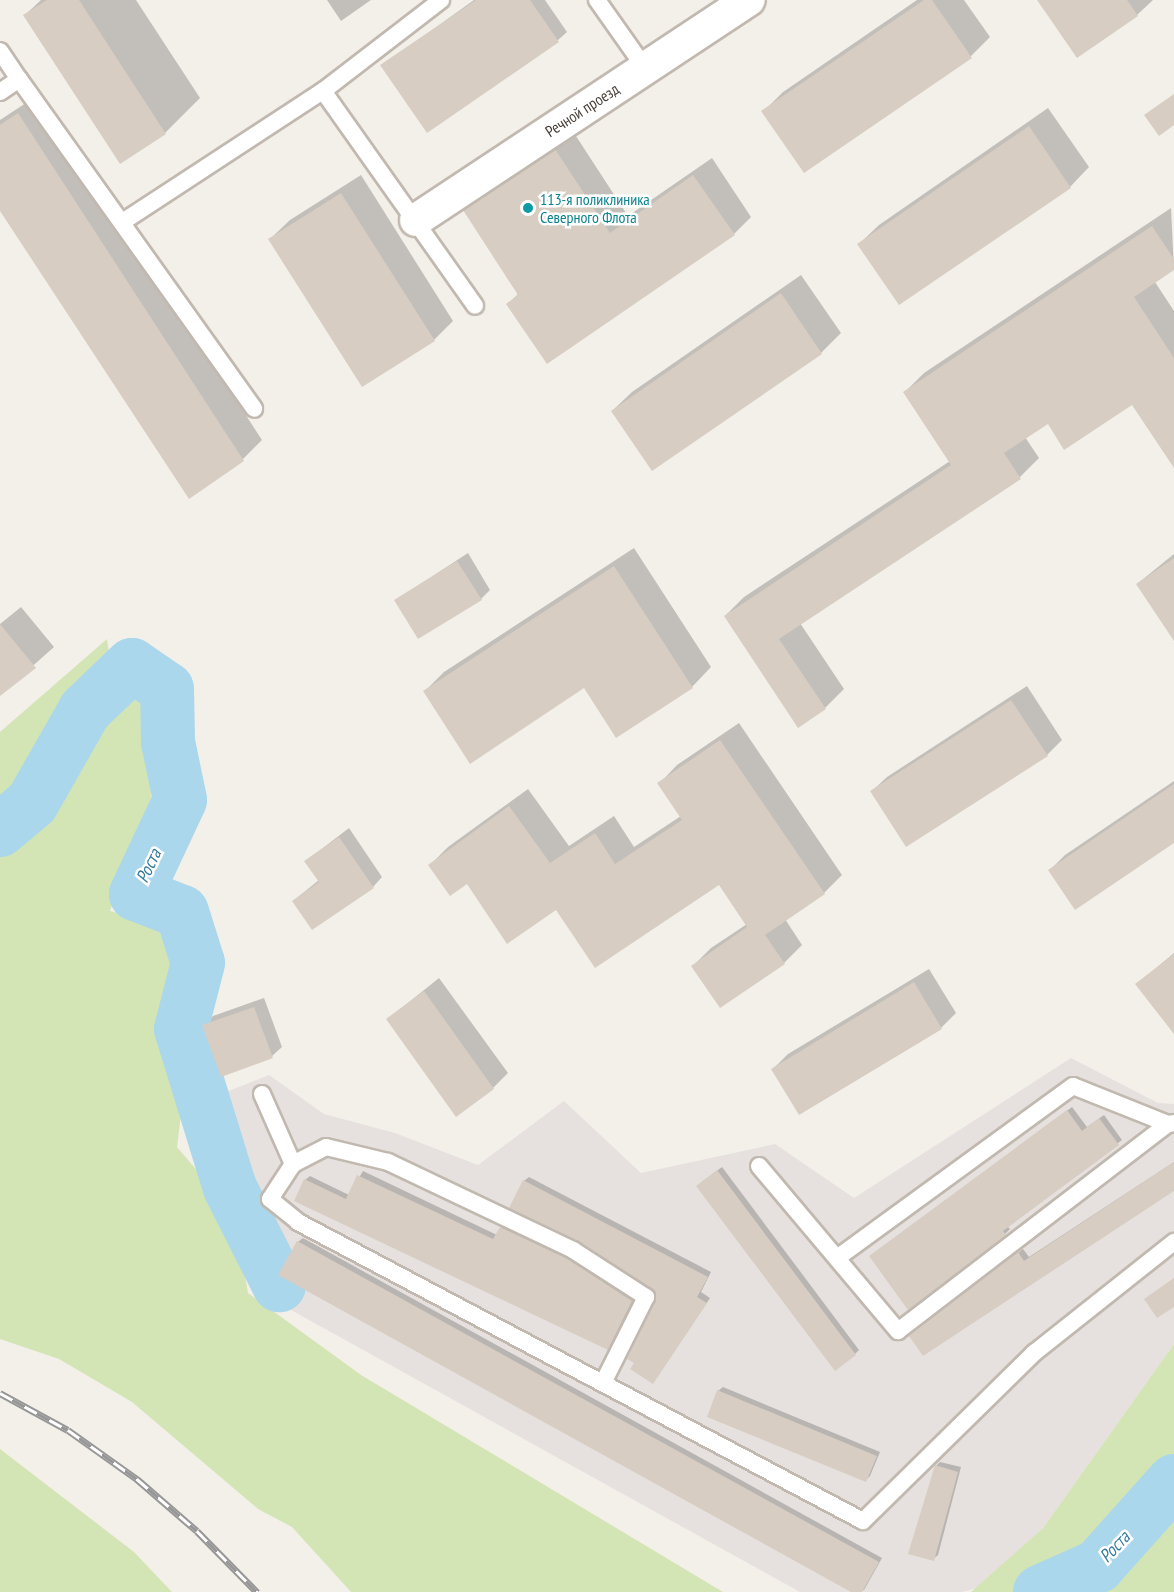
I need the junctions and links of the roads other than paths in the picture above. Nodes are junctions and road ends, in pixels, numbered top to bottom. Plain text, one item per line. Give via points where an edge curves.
1 (441, 0) edge
2 (597, 0) edge
3 (749, 0) edge
4 (0, 51) edge
5 (645, 68) junction
6 (19, 79) junction
7 (323, 91) junction
8 (0, 92) edge
9 (416, 220) junction
10 (124, 221) junction
11 (475, 306) dead end
12 (254, 409) dead end
13 (262, 1094) dead end
14 (1171, 1124) edge
15 (293, 1164) junction
16 (759, 1166) dead end
17 (1174, 1242) edge
18 (837, 1258) junction
19 (603, 1383) junction

1 - 7 lane
2 - 5 lane
3 - 5 street, Речной проезд
4 - 6 lane
5 - 9 street, Речной проезд
6 - 8 lane
6 - 10 lane
7 - 9 lane
7 - 10 lane
9 - 11 lane
10 - 12 lane
13 - 15 lane
14 - 18 lane via 1073,1086
14 - 18 lane via 898,1331
15 - 19 lane via 270,1199 298,1222
15 - 19 lane via 326,1147 388,1162 573,1250 646,1297
16 - 18 lane
17 - 19 lane via 1034,1353 863,1521

